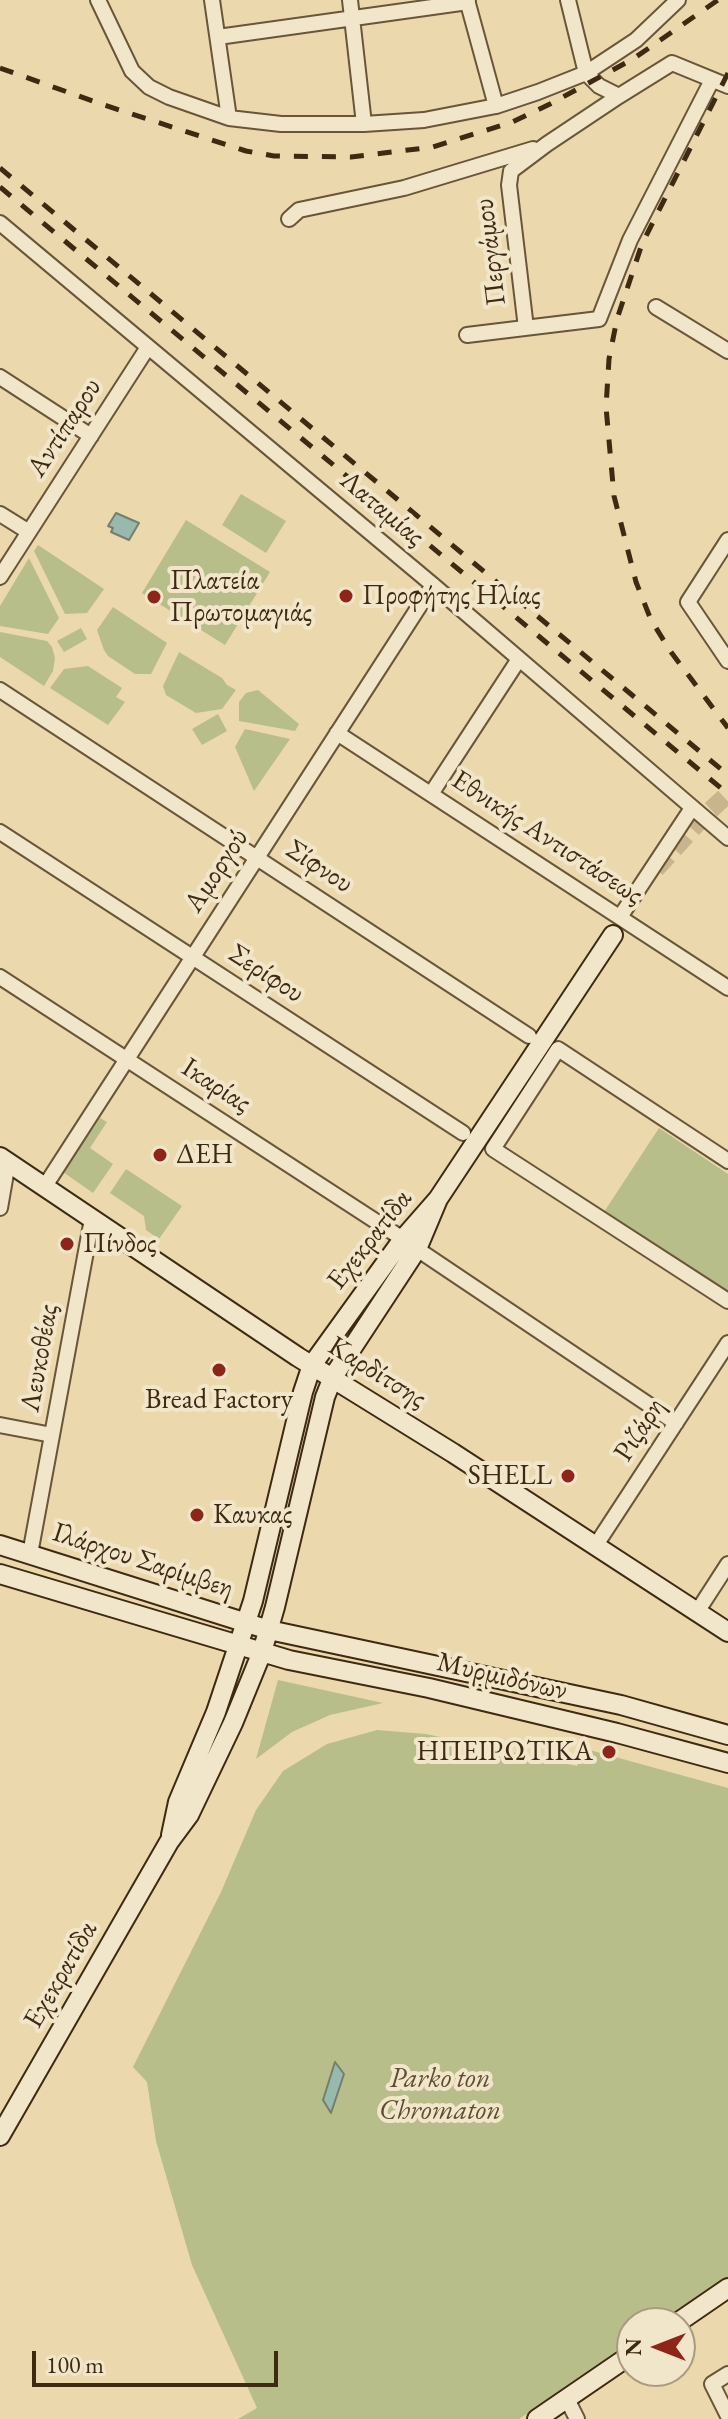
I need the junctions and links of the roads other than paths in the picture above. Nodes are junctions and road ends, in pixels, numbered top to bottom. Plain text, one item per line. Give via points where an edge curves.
1 (98, 0) edge
2 (212, 0) edge
3 (350, 0) edge
4 (568, 0) edge
5 (678, 0) edge
6 (467, 1) edge
7 (353, 17) junction
8 (218, 37) junction
9 (586, 73) junction
10 (712, 80) junction
11 (728, 86) edge
12 (619, 96) junction
13 (496, 106) junction
14 (229, 118) junction
15 (364, 124) junction
16 (547, 144) junction
17 (289, 219) dead end
18 (0, 223) edge
19 (656, 307) dead end
20 (526, 328) junction
21 (467, 335) dead end
22 (148, 347) junction
23 (728, 351) edge
24 (0, 377) edge
25 (91, 436) junction
26 (0, 514) edge
27 (29, 532) junction
28 (728, 540) edge
29 (0, 577) edge
30 (433, 585) junction
31 (519, 659) junction
32 (728, 661) edge
33 (0, 690) edge
34 (337, 733) junction
35 (431, 794) junction
36 (692, 808) junction
37 (0, 832) edge
38 (728, 838) edge
39 (256, 858) junction
40 (620, 917) junction
41 (613, 935) dead end
42 (193, 957) junction
43 (0, 977) edge
44 (728, 988) edge
45 (529, 1036) dead end
46 (126, 1059) junction
47 (463, 1133) dead end
48 (4, 1159) edge
49 (728, 1161) edge
50 (45, 1186) junction
51 (0, 1208) edge
52 (92, 1219) junction
53 (410, 1244) junction
54 (728, 1301) edge
55 (728, 1343) edge
56 (312, 1365) junction
57 (333, 1377) junction
58 (676, 1423) junction
59 (0, 1425) edge
60 (52, 1435) junction
61 (0, 1545) edge
62 (596, 1545) junction
63 (30, 1554) junction
64 (728, 1564) edge
65 (0, 1574) edge
66 (697, 1612) junction
67 (246, 1623) junction
68 (269, 1630) junction
69 (728, 1632) edge
70 (239, 1646) junction
71 (262, 1652) junction
72 (728, 1735) edge
73 (728, 1763) edge
74 (169, 1842) junction
75 (0, 2136) edge
76 (728, 2288) edge
77 (696, 2310) edge
78 (616, 2365) edge
79 (728, 2374) edge
80 (567, 2399) junction
81 (728, 2416) edge
82 (537, 2419) edge
83 (577, 2419) edge

1 - 14 street via 132,71 149,87
2 - 8 street
3 - 7 street
4 - 9 street
5 - 9 street via 636,40
6 - 7 street
6 - 13 street
7 - 8 street
7 - 15 street
8 - 14 street
9 - 12 street
9 - 13 street
10 - 11 street
10 - 12 street via 672,63
10 - 20 street via 630,240 599,319
12 - 16 street
13 - 15 street via 424,120
14 - 15 street
16 - 17 street via 404,188 299,210
16 - 20 street, Περγάμου via 511,171 509,185
18 - 22 street, Λαταμίας
19 - 23 street
20 - 21 street
22 - 25 street, Αντίπαρου
22 - 30 street, Λαταμίας
24 - 25 street
25 - 27 street, Αντίπαρου
26 - 27 street
27 - 29 street, Αντίπαρου
28 - 32 street via 688,602
30 - 31 street, Λαταμίας
30 - 34 street, Αμοργού
31 - 35 street
31 - 36 street, Λαταμίας
33 - 39 street, Σίφνου
34 - 35 street, Εθνικής Αντιστάσεως
34 - 39 street, Αμοργού
35 - 40 street, Εθνικής Αντιστάσεως
36 - 38 street, Λαταμίας
36 - 40 street
37 - 42 street, Σερίφου
39 - 42 street, Αμοργού
39 - 45 street, Σίφνου
40 - 44 street, Εθνικής Αντιστάσεως
41 - 53 main road, Εχεκρατίδα
42 - 46 street, Αμοργού
42 - 47 street, Σερίφου
43 - 46 street, Ικαρίας
46 - 50 street, Αμοργού
46 - 53 street, Ικαρίας
48 - 50 main road, Καρδίτσης
48 - 51 street
49 - 54 street via 558,1049 493,1149
50 - 52 main road, Καρδίτσης
52 - 56 main road, Καρδίτσης
52 - 60 street, Λευκοθέας
53 - 56 main road, Εχεκρατίδα
53 - 57 main road, Εχεκρατίδα
53 - 58 street, Ικαρίας
55 - 58 street, Ριζάρη
56 - 57 main road, Καρδίτσης
56 - 67 main road, Εχεκρατίδα
57 - 62 main road, Καρδίτσης
57 - 68 main road, Εχεκρατίδα
58 - 62 street, Ριζάρη
59 - 60 street
60 - 63 street, Λευκοθέας
61 - 63 main road, Ιλάρχου Σαρίμβεη
62 - 66 main road, Καρδίτσης
63 - 67 main road, Ιλάρχου Σαρίμβεη
64 - 66 street
65 - 70 main road, Ιλάρχου Σαρίμβεη
66 - 69 main road, Καρδίτσης
67 - 68 main road, Ιλάρχου Σαρίμβεη
67 - 70 main road, Εχεκρατίδα
68 - 71 main road, Εχεκρατίδα
68 - 72 main road, Μυρμιδόνων via 621,1705
70 - 71 main road, Ιλάρχου Σαρίμβεη
70 - 74 main road, Εχεκρατίδα via 178,1802
71 - 73 main road, Μυρμιδόνων via 458,1694
71 - 74 main road, Εχεκρατίδα via 189,1815
74 - 75 main road, Εχεκρατίδα
76 - 77 main road
78 - 80 main road
79 - 81 street via 712,2384
80 - 82 main road
80 - 83 street

